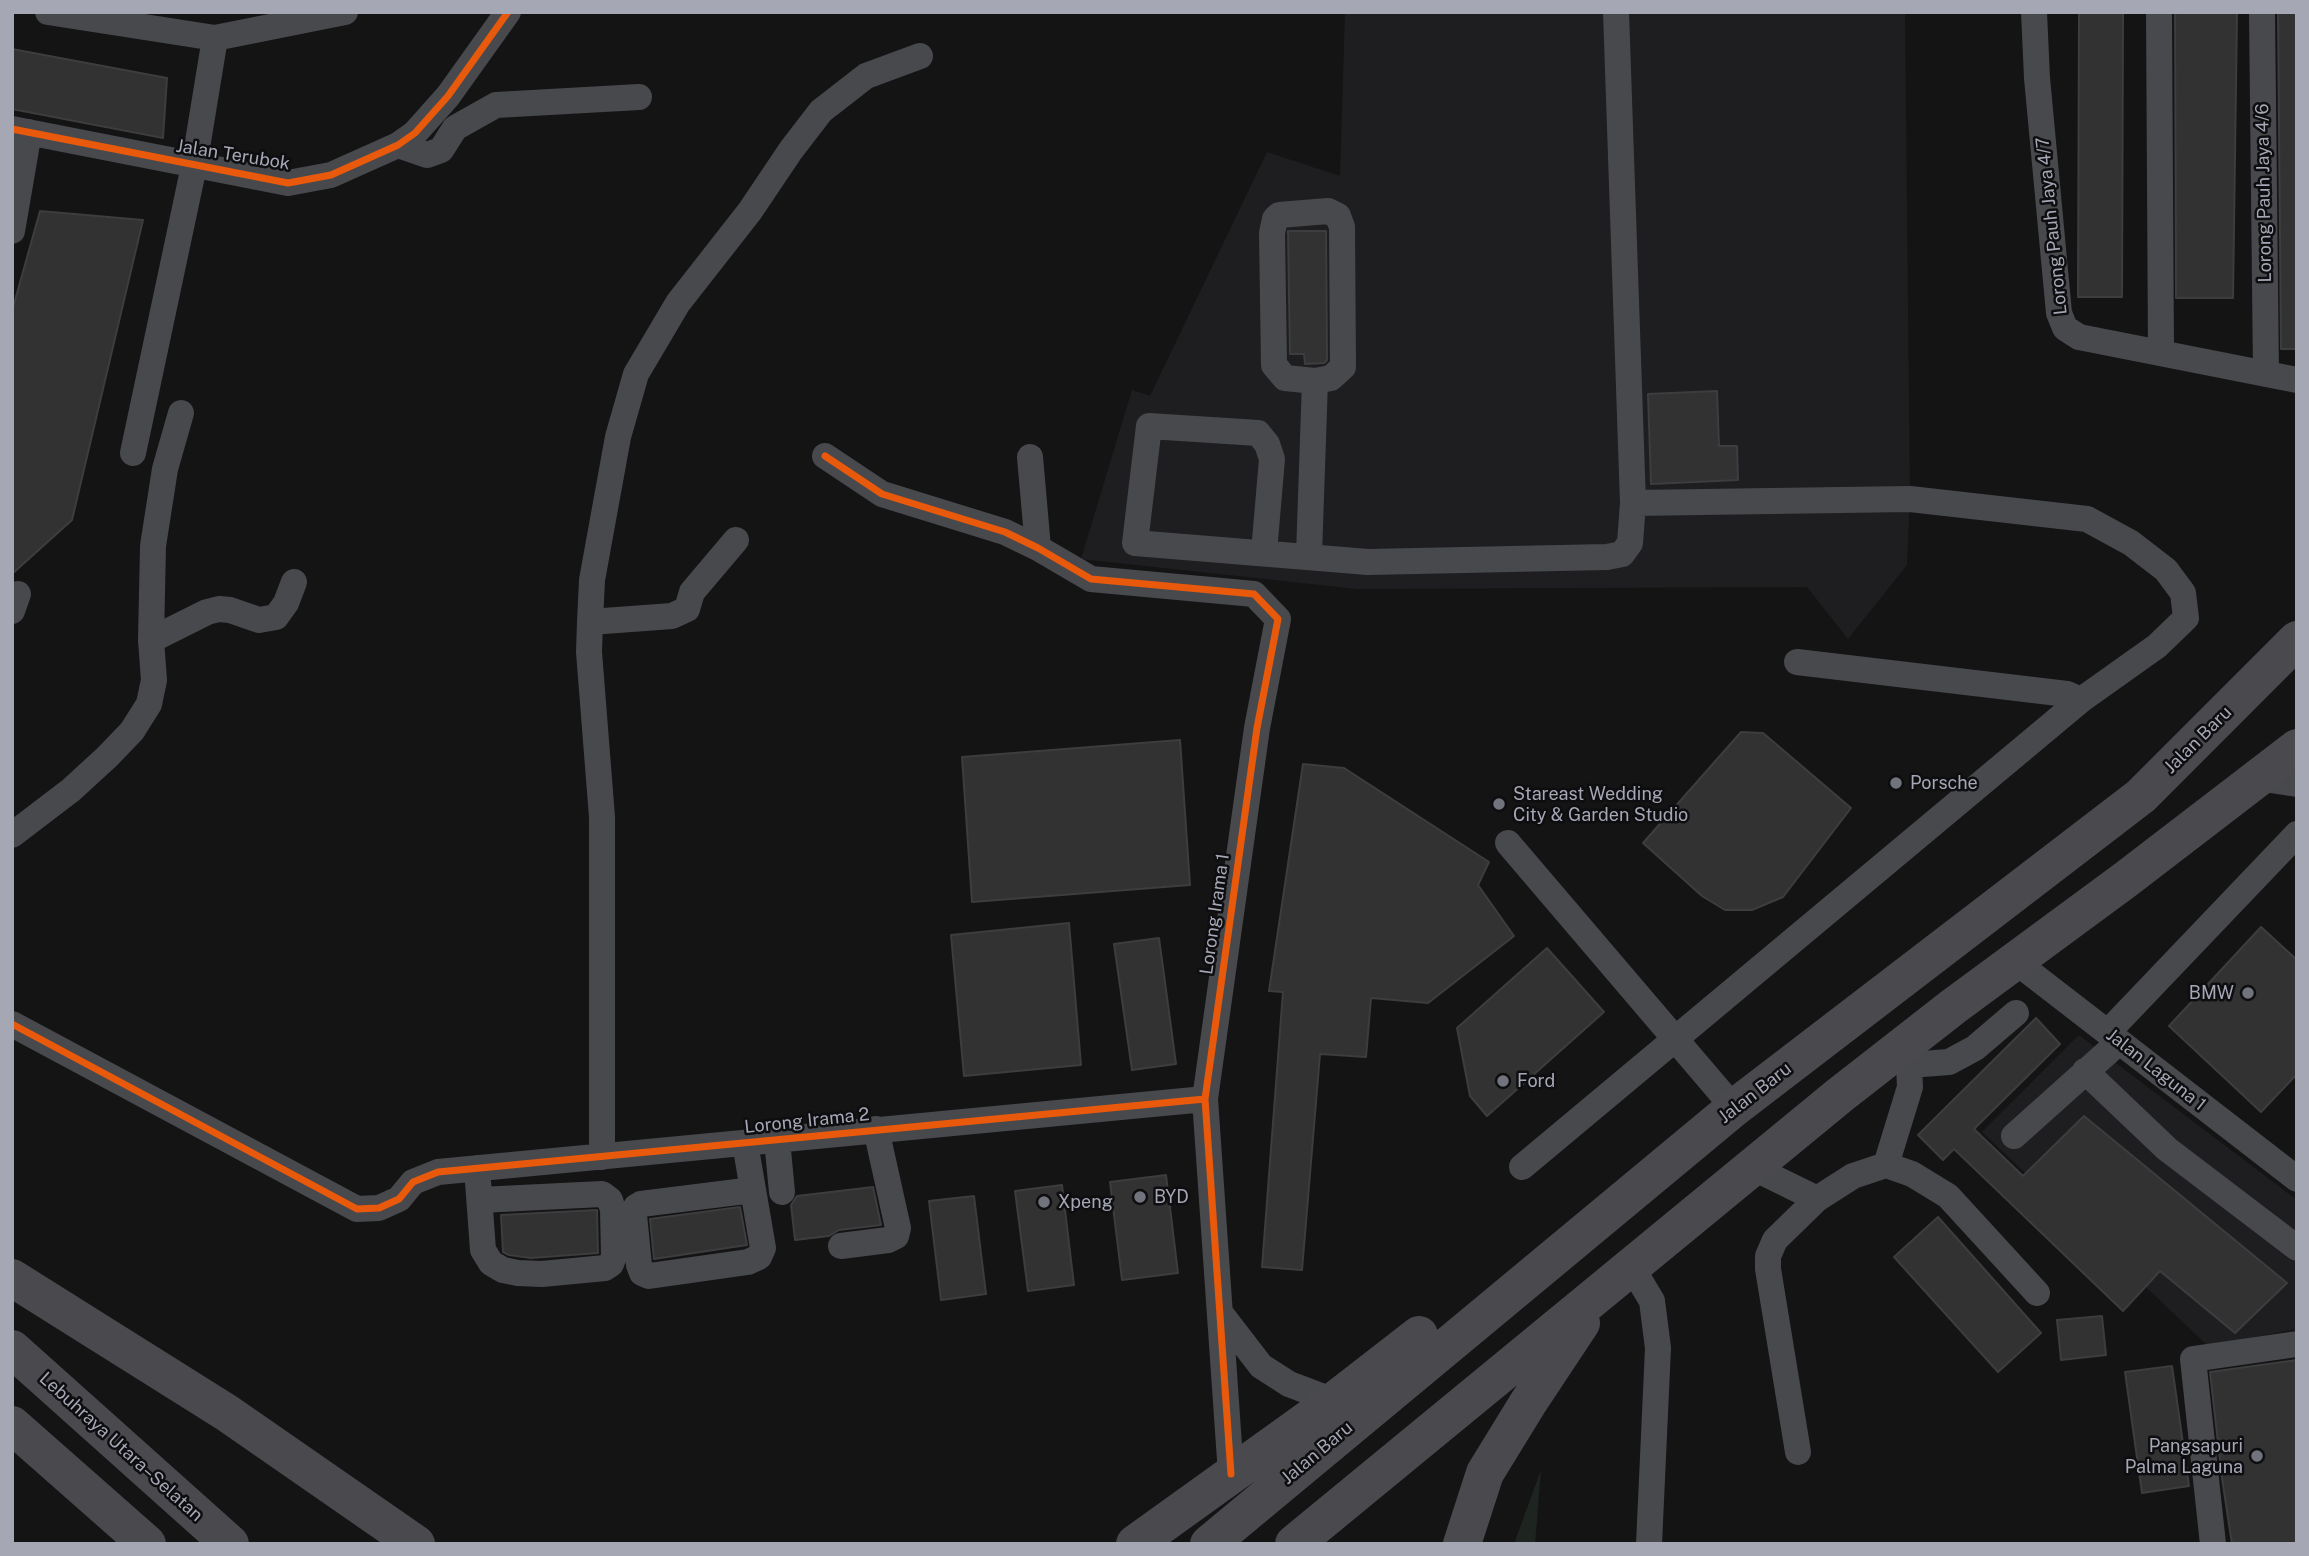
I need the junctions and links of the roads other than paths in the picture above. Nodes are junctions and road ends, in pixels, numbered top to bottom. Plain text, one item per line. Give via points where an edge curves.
1 (48, 12) edge
2 (345, 12) edge
3 (508, 12) edge
4 (1616, 12) edge
5 (2035, 12) edge
6 (2159, 12) edge
7 (2262, 12) edge
8 (215, 38) junction
9 (920, 56) dead end
10 (639, 97) dead end
11 (21, 130) edge
12 (398, 145) junction
13 (194, 166) junction
14 (12, 231) edge
15 (2161, 353) junction
16 (2266, 374) junction
17 (2297, 380) edge
18 (1315, 382) junction
19 (181, 413) dead end
20 (133, 453) dead end
21 (825, 456) dead end
22 (1030, 457) dead end
23 (1633, 503) junction
24 (736, 540) dead end
25 (1038, 548) junction
26 (1264, 552) junction
27 (1309, 555) junction
28 (294, 582) dead end
29 (590, 622) junction
30 (151, 640) junction
31 (2297, 640) edge
32 (1797, 662) dead end
33 (2081, 701) junction
34 (2297, 748) edge
35 (2257, 778) junction
36 (2297, 784) edge
37 (2297, 834) edge
38 (12, 835) edge
39 (1508, 843) dead end
40 (2015, 961) junction
41 (2016, 1013) dead end
42 (12, 1024) edge
43 (2114, 1037) junction
44 (1674, 1040) junction
45 (1906, 1056) junction
46 (2085, 1071) junction
47 (1205, 1099) junction
48 (1734, 1108) junction
49 (876, 1129) junction
50 (2014, 1136) dead end
51 (777, 1140) junction
52 (745, 1143) junction
53 (602, 1157) junction
54 (1886, 1165) junction
55 (1521, 1167) dead end
56 (1752, 1167) junction
57 (477, 1168) junction
58 (2294, 1172) edge
59 (753, 1190) junction
60 (782, 1192) dead end
61 (1817, 1199) junction
62 (480, 1200) junction
63 (1613, 1207) junction
64 (841, 1247) dead end
65 (2297, 1248) edge
66 (1618, 1277) junction
67 (12, 1278) edge
68 (2037, 1293) dead end
69 (1221, 1314) junction
70 (2297, 1345) edge
71 (12, 1349) edge
72 (1334, 1401) junction
73 (12, 1425) edge
74 (1798, 1452) dead end
75 (1231, 1474) junction
76 (147, 1544) edge
77 (230, 1544) edge
78 (416, 1544) edge
79 (1135, 1544) edge
80 (1209, 1544) edge
81 (1294, 1544) edge
82 (1462, 1544) edge
83 (1649, 1544) edge
84 (2213, 1544) edge

1 - 8 street
2 - 8 street
3 - 12 street, Jalan Terubok via 448,96
4 - 23 street
5 - 15 street, Lorong Pauh Jaya 4/7 via 2059,313 2065,328 2079,337
6 - 15 street
7 - 16 street, Lorong Pauh Jaya 4/6
8 - 13 street
9 - 29 street via 866,76 821,111 678,303 636,374 613,463 592,580
10 - 12 street via 496,104 455,128 441,150 427,155
11 - 13 street, Jalan Terubok
11 - 14 street
12 - 13 street, Jalan Terubok via 331,175 288,183
13 - 20 street
15 - 16 street, Lorong Pauh Jaya 4/7
16 - 17 street, Lorong Pauh Jaya 4/7
18 - 18 street via 1285,378 1274,365 1272,233 1279,215 1328,211 1338,216 1342,227 1343,367 1331,378
18 - 27 street
19 - 30 street via 158,505
21 - 25 street via 882,494
22 - 25 street
23 - 27 street via 1630,543 1615,556 1368,562
23 - 33 street via 1910,499 2087,519 2131,543 2166,570 2182,593 2186,618 2157,646
24 - 29 street via 692,592 687,609 673,616
25 - 47 street, Lorong Irama 1 via 1091,579 1254,594 1278,619 1257,728
26 - 26 street via 1135,543 1149,426 1258,433 1272,459
26 - 27 street
28 - 30 street via 276,617 259,620 219,609
29 - 53 street via 602,817
30 - 38 street via 154,680 149,704 132,731 71,790
31 - 48 highway, Jalan Baru via 2141,796
32 - 33 street via 2067,694
33 - 44 street
34 - 35 highway
35 - 36 street
35 - 40 highway
37 - 43 street
39 - 44 street
40 - 43 street, Jalan Laguna 1
40 - 45 highway
41 - 45 street via 1975,1048 1949,1062
42 - 57 street, Lorong Irama 2 via 357,1209 379,1208 399,1199 413,1182 438,1172
43 - 46 street
43 - 58 street, Jalan Laguna 1
44 - 48 street
44 - 55 street
45 - 54 street via 1910,1087
45 - 56 highway
46 - 50 street
46 - 65 street via 2167,1149
47 - 49 street, Lorong Irama 2
47 - 69 street, Lorong Irama 1
48 - 63 highway, Jalan Baru
49 - 51 street, Lorong Irama 2
49 - 64 street via 896,1236
51 - 52 street, Lorong Irama 2
51 - 60 street
52 - 53 street, Lorong Irama 2
52 - 59 street
53 - 57 street, Lorong Irama 2
54 - 61 street via 1853,1176
54 - 68 street via 1912,1174 1948,1196
56 - 61 street
56 - 66 highway
57 - 62 street
59 - 59 street via 763,1248 759,1257 649,1276 642,1273 636,1207
61 - 74 street via 1775,1240 1768,1256
62 - 62 street via 483,1251 503,1270 542,1274 611,1264 613,1210 602,1194
63 - 72 highway via 1548,1240
63 - 80 highway, Jalan Baru
66 - 81 highway
66 - 82 highway via 1528,1403 1485,1474
66 - 83 street via 1652,1301 1658,1348
67 - 78 highway via 228,1413
69 - 72 street via 1261,1366 1289,1384
69 - 75 street, Lorong Irama 1
70 - 84 street via 2193,1359
71 - 77 highway, Lebuhraya Utara–Selatan
72 - 75 highway
73 - 76 highway
75 - 79 highway

